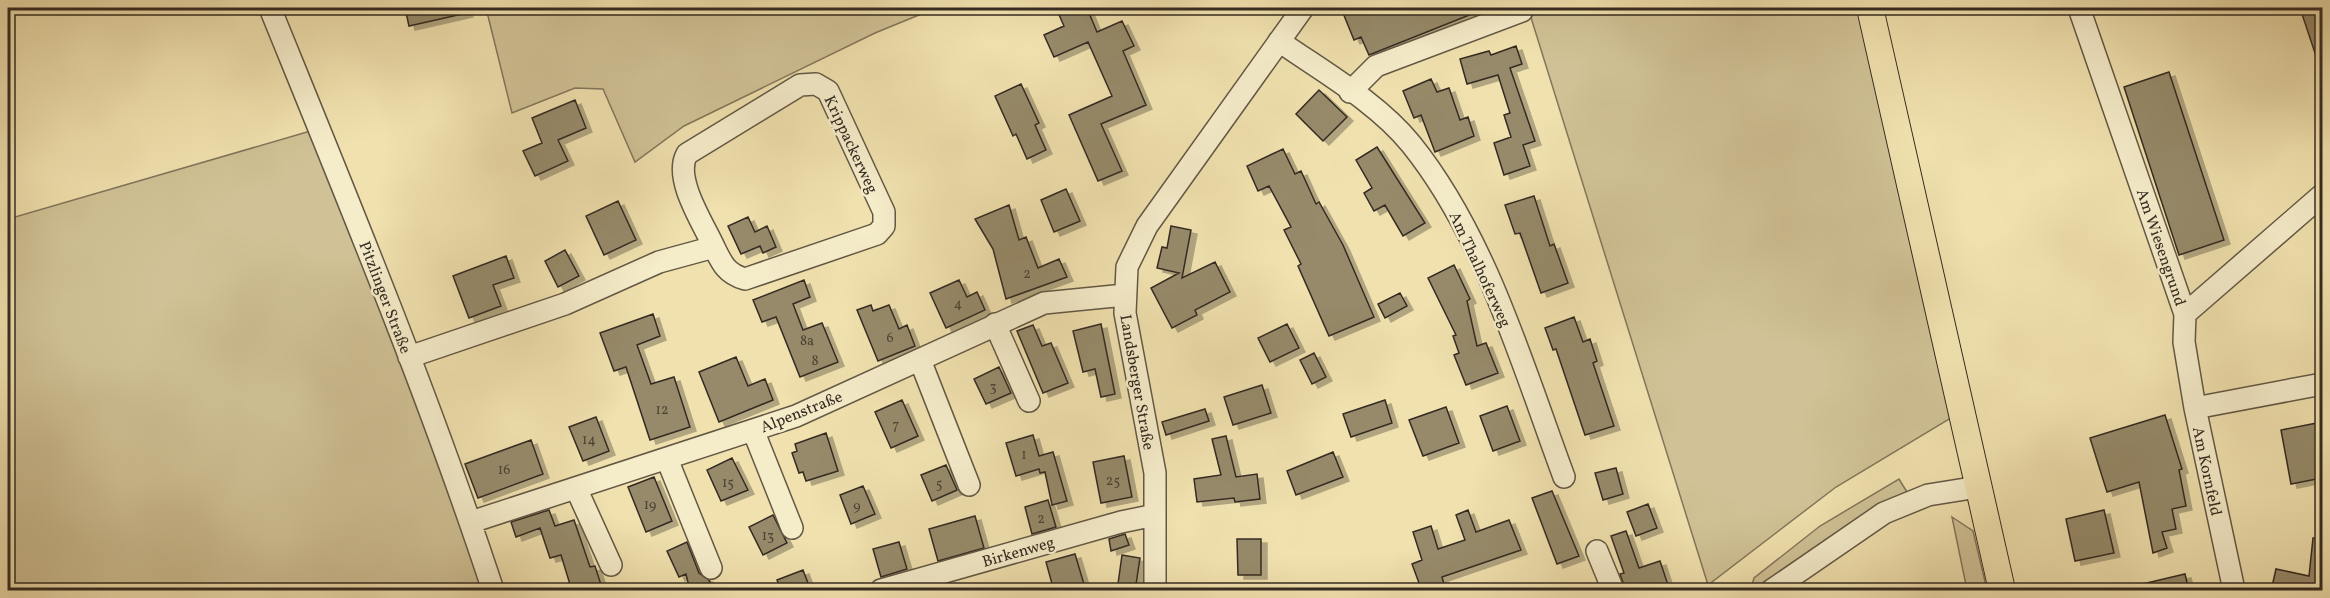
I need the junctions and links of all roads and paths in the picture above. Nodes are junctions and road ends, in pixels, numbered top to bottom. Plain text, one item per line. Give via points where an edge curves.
1 (270, 8) edge
2 (1303, 8) edge
3 (1870, 8) edge
4 (2079, 8) edge
5 (1522, 11) dead end
6 (1279, 41) junction
7 (1350, 92) junction
8 (2322, 195) edge
9 (714, 247) junction
10 (1125, 295) junction
11 (2185, 314) junction
12 (995, 324) junction
13 (410, 357) junction
14 (920, 360) junction
15 (2322, 384) edge
16 (1029, 401) dead end
17 (2194, 408) junction
18 (753, 430) junction
19 (667, 459) junction
20 (1564, 477) dead end
21 (969, 484) dead end
22 (1978, 487) junction
23 (576, 488) junction
24 (1155, 515) junction
25 (471, 522) junction
26 (792, 528) dead end
27 (1597, 551) dead end
28 (611, 565) dead end
29 (711, 568) dead end
30 (494, 591) edge
31 (881, 591) edge
32 (1155, 591) edge
33 (1613, 591) edge
34 (1772, 591) edge
35 (2002, 591) edge
36 (2234, 591) edge

1 - 13 street, Pitzlinger Straße
2 - 6 street, Landsberger Straße
3 - 22 main road
4 - 11 street, Am Wiesengrund
5 - 7 street via 1376,66
6 - 7 street, Am Thalhoferweg
6 - 10 street, Landsberger Straße via 1148,225 1127,267
7 - 20 street, Am Thalhoferweg via 1385,117 1411,143 1462,222 1501,308
8 - 11 street, Am Wiesengrund
9 - 9 street, Krippackerweg via 724,268 745,279 878,234 884,226 884,212 828,91 816,84 800,85 687,154 682,178
9 - 13 street via 659,262 565,304
10 - 12 street, Alpenstraße via 1044,303
10 - 24 street, Landsberger Straße via 1155,473
11 - 17 street via 2184,342
12 - 14 street, Alpenstraße
12 - 16 street
13 - 25 street, Pitzlinger Straße
14 - 18 street, Alpenstraße via 796,416
14 - 21 street
15 - 17 street, Am Kornfeld
17 - 36 street, Am Kornfeld
18 - 19 street, Alpenstraße
18 - 26 street
19 - 23 street, Alpenstraße
19 - 29 street
22 - 34 street via 1928,495 1884,513
22 - 35 main road
23 - 25 street, Alpenstraße
23 - 28 street
24 - 31 street, Birkenweg
24 - 32 street, Landsberger Straße
25 - 30 street, Pitzlinger Straße
27 - 33 street

